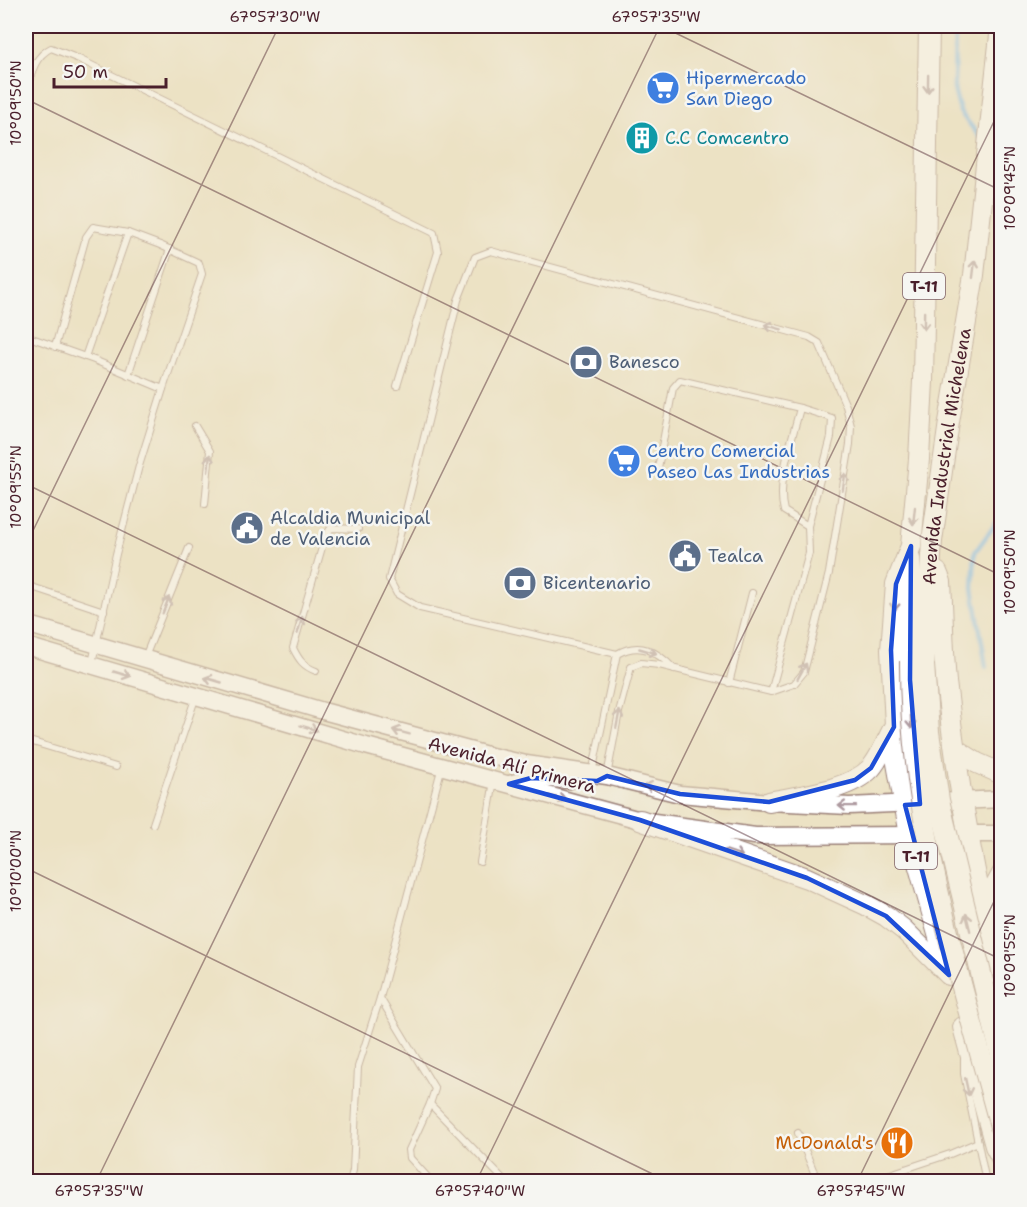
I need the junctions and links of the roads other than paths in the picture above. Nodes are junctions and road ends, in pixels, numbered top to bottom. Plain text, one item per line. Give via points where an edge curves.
1 (929, 26) edge
2 (1001, 26) edge
3 (26, 94) edge
4 (128, 233) junction
5 (170, 249) junction
6 (26, 336) edge
7 (55, 347) junction
8 (85, 357) junction
9 (128, 375) junction
10 (397, 386) dead end
11 (163, 389) junction
12 (800, 408) junction
13 (195, 426) dead end
14 (658, 468) dead end
15 (205, 504) dead end
16 (808, 526) junction
17 (358, 529) dead end
18 (910, 546) junction
19 (189, 548) dead end
20 (931, 555) junction
21 (26, 585) edge
22 (752, 593) dead end
23 (104, 611) junction
24 (26, 624) edge
25 (97, 644) junction
26 (26, 646) edge
27 (617, 654) junction
28 (144, 660) junction
29 (917, 663) junction
30 (92, 665) junction
31 (674, 669) junction
32 (316, 671) dead end
33 (729, 683) junction
34 (771, 692) junction
35 (196, 695) junction
36 (894, 727) junction
37 (26, 740) edge
38 (956, 749) junction
39 (442, 766) junction
40 (116, 767) dead end
41 (1002, 774) edge
42 (600, 775) junction
43 (502, 782) junction
44 (1002, 799) edge
45 (962, 801) junction
46 (769, 802) junction
47 (905, 805) junction
48 (639, 820) junction
49 (153, 824) dead end
50 (967, 834) junction
51 (1002, 834) edge
52 (910, 835) junction
53 (480, 862) dead end
54 (1002, 874) edge
55 (983, 915) junction
56 (995, 942) edge
57 (949, 975) junction
58 (1002, 991) edge
59 (380, 998) junction
60 (964, 1029) junction
61 (1002, 1060) edge
62 (430, 1104) junction
63 (1002, 1130) edge
64 (798, 1132) dead end
65 (978, 1142) junction
66 (1002, 1159) edge
67 (350, 1182) edge
68 (432, 1182) edge
69 (506, 1182) edge
70 (818, 1182) edge
71 (866, 1182) edge
72 (986, 1182) edge

1 -> 18 main road, Avenida Industrial Michelena / T-11 via 923,381
20 -> 2 main road, Avenida Industrial Michelena / T-11 via 972,286
3 - 10 lane via 33,68 42,53 51,48 79,58 434,234 438,252
4 - 5 lane
4 - 7 lane via 93,227 86,237
4 - 8 lane
5 - 9 lane
5 - 11 lane via 199,263 202,274
6 - 7 lane
7 - 8 lane
8 - 9 lane
9 - 11 lane
11 - 23 lane via 139,466
12 - 14 lane via 680,380 673,388
12 - 16 lane via 788,454 782,503 784,511
12 - 16 lane via 832,418 831,437
15 -> 13 lane via 210,451
16 - 34 lane via 809,553
32 -> 17 lane via 306,667 293,648 325,537 331,528
18 - 29 main road, T-11
18 -> 36 main road, Avenida Industrial Michelena / T-11 via 896,584 891,650
28 -> 19 lane
20 - 29 main road, T-11
20 - 38 main road, Avenida Industrial Michelena / T-11 via 941,582 946,680
21 - 23 lane
22 - 33 lane
23 - 25 lane
24 - 25 main road, Avenida Alí Primera
25 - 28 main road, Avenida Alí Primera
25 - 30 lane
26 - 30 main road, Avenida Alí Primera
27 -> 31 lane via 628,648 646,649 661,656
34 -> 27 lane via 794,684 804,672 829,573 850,444 846,406 819,343 809,337 491,251 475,257 458,300 389,579 398,594 420,608
27 - 42 lane
42 -> 28 main road, Avenida Alí Primera via 487,755
61 -> 29 main road, T-11, bridge via 939,800
29 -> 63 main road, T-11, bridge via 912,729 920,800 950,937
30 -> 35 main road, Avenida Alí Primera
31 - 33 lane
42 -> 31 lane via 631,668 641,663
33 - 34 lane
35 -> 39 main road, Avenida Alí Primera
35 - 49 lane
36 - 46 main road via 871,768 855,780
36 - 47 main road, Avenida Industrial Michelena / T-11
37 - 40 lane
38 - 41 main road
38 - 45 main road, Avenida Industrial Michelena / T-11
39 - 43 main road, Avenida Alí Primera
39 - 59 lane
42 - 43 main road via 604,780 597,782 531,778
46 -> 42 main road, Avenida Alí Primera via 680,794
43 -> 48 main road, Avenida Alí Primera
43 - 53 lane
44 - 45 main road, Avenida Alí Primera
45 - 47 main road, Avenida Alí Primera
45 - 50 main road, Avenida Industrial Michelena / T-11
47 -> 46 main road, Avenida Alí Primera
47 - 52 main road, Avenida Industrial Michelena / T-11
48 - 52 main road, Avenida Alí Primera via 755,836
48 -> 57 main road, T-11 via 807,878 866,905 904,930
50 - 51 main road, Avenida Alí Primera
50 - 52 main road, Avenida Alí Primera
50 - 55 main road, Avenida Industrial Michelena / T-11
52 - 57 main road, Avenida Industrial Michelena / T-11
54 - 55 main road
55 - 56 main road, Avenida Industrial Michelena / T-11
56 - 58 main road, Avenida Industrial Michelena / T-11
57 - 60 main road, Avenida Industrial Michelena / T-11
59 - 62 lane via 435,1089
59 - 67 lane via 358,1067
60 -> 65 lane, Avenida Industrial Michelena via 964,1074
60 - 66 main road, Avenida Industrial Michelena / T-11 via 995,1146
62 - 68 lane via 409,1150 410,1158
62 - 69 lane
64 - 70 lane
65 - 71 lane
65 - 72 lane, Avenida Industrial Michelena

